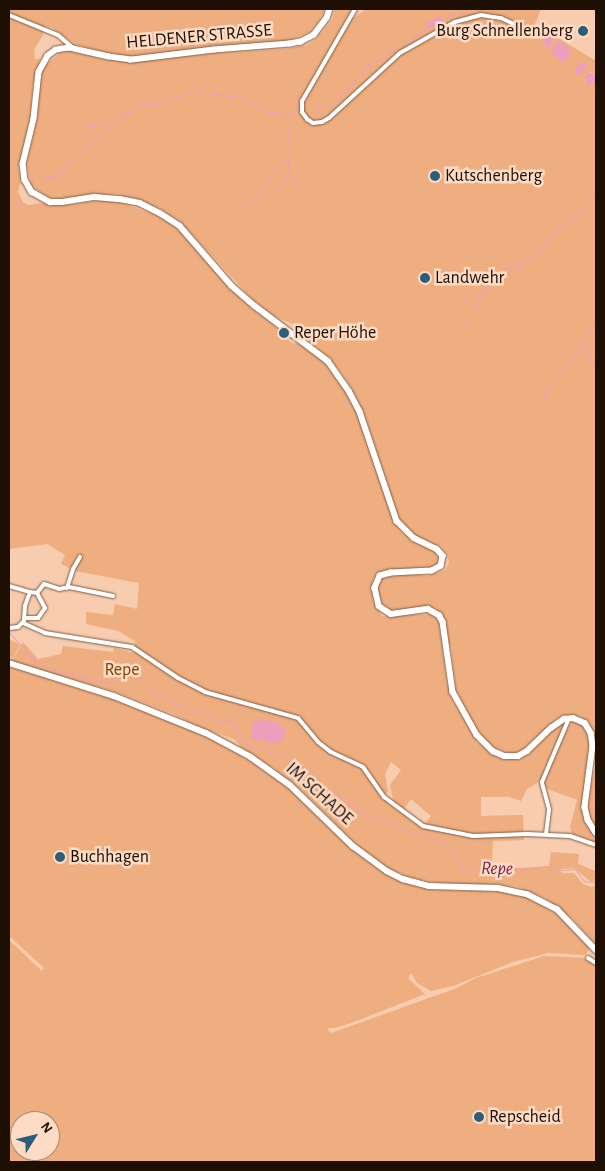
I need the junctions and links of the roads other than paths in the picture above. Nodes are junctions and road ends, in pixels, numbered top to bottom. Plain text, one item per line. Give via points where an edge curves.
1 (330, 9) edge
2 (355, 9) edge
3 (9, 15) edge
4 (527, 30) dead end
5 (73, 48) junction
6 (80, 557) dead end
7 (9, 586) edge
8 (67, 588) junction
9 (30, 592) junction
10 (37, 593) junction
11 (113, 596) dead end
12 (24, 620) junction
13 (9, 628) edge
14 (9, 664) edge
15 (569, 718) junction
16 (596, 832) edge
17 (546, 834) junction
18 (596, 845) edge
19 (596, 950) edge
20 (588, 958) dead end
21 (596, 963) edge

1 - 5 main road, HELDENER STRASSE via 314,34 290,44 131,60
2 - 4 street via 302,101 302,112 313,123 329,118 400,53 455,22 481,15 500,18
3 - 5 street via 58,35
5 - 15 main road via 56,50 41,65 34,119 23,164 26,185 37,196 50,202 95,197 120,199 140,203 160,213 180,226 232,286 328,361 360,412 398,521 414,538 437,549 442,556 441,566 432,571 380,576 375,588 379,606 390,614 428,609 439,614 443,622 453,692 466,720 489,748 509,756 522,755 557,723
6 - 8 street
7 - 9 street
8 - 10 street via 42,584
8 - 11 street
9 - 10 street
9 - 12 street
10 - 12 street via 45,605 43,613 38,618
12 - 13 street via 18,627
12 - 17 street via 45,633 132,647 205,692 298,718 318,742 363,767 384,797 424,826 473,836
14 - 19 main road, IM SCHADE via 114,696 206,733 251,757 290,785 354,846 387,871 429,886 498,888 527,894 556,909
15 - 16 main road via 582,721 592,736 585,807
15 - 17 street via 542,782 549,810
17 - 18 street via 570,836
20 - 21 street

